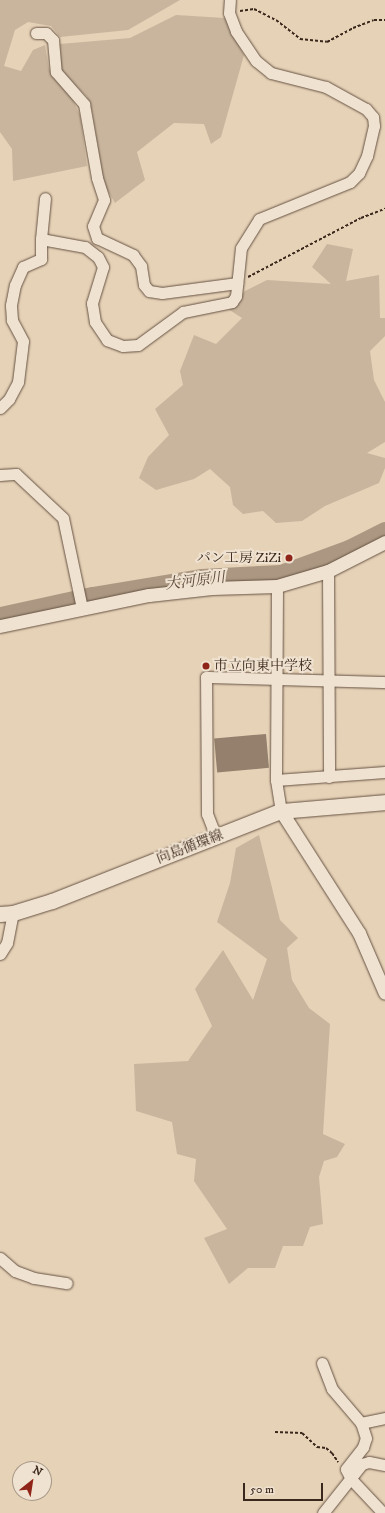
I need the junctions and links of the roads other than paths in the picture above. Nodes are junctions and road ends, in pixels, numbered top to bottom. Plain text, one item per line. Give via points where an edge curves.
1 (230, 0) edge
2 (36, 33) dead end
3 (45, 198) dead end
4 (41, 239) junction
5 (237, 283) junction
6 (0, 408) edge
7 (0, 475) edge
8 (385, 542) edge
9 (328, 571) junction
10 (277, 586) junction
11 (82, 608) junction
12 (0, 626) edge
13 (277, 680) junction
14 (329, 680) junction
15 (385, 682) edge
16 (385, 772) edge
17 (329, 777) junction
18 (276, 780) junction
19 (385, 802) edge
20 (281, 811) junction
21 (216, 837) junction
22 (7, 914) edge
23 (0, 954) edge
24 (385, 993) edge
25 (0, 1258) edge
26 (67, 1283) dead end
27 (322, 1363) dead end
28 (385, 1418) edge
29 (361, 1423) junction
30 (385, 1464) edge
31 (348, 1474) junction
32 (323, 1513) edge
33 (383, 1513) edge

1 - 5 street via 229,13 236,31 256,61 271,73 326,87 366,109 373,117 374,126 367,156 359,172 350,182 259,219 241,248
2 - 5 street via 46,33 53,40 56,72 84,104 97,178 104,200 94,226 97,238 133,255 141,266 144,285 149,291 162,294
3 - 4 street
4 - 5 street via 85,247 98,257 103,267 92,303 95,322 107,340 123,346 138,345 183,312 232,302
4 - 6 street via 42,259 23,266 15,285 12,320 23,341 23,357 18,382 9,399
7 - 11 street via 16,474 63,518
8 - 9 street
9 - 10 street
9 - 14 street
10 - 11 street via 149,595
10 - 13 street
11 - 12 street
13 - 14 street
13 - 18 street
13 - 21 street via 206,677 207,814
14 - 15 street
14 - 17 street
16 - 17 street
17 - 18 street
18 - 20 street
19 - 20 main road, 向島循環線
20 - 21 main road, 向島循環線
20 - 24 street via 359,933
21 - 22 main road, 向島循環線
22 - 23 street via 7,943
25 - 26 street via 15,1271 34,1278
27 - 29 street via 332,1389
28 - 29 street
29 - 31 street via 366,1438
30 - 31 street via 369,1462
31 - 32 street
31 - 33 street

